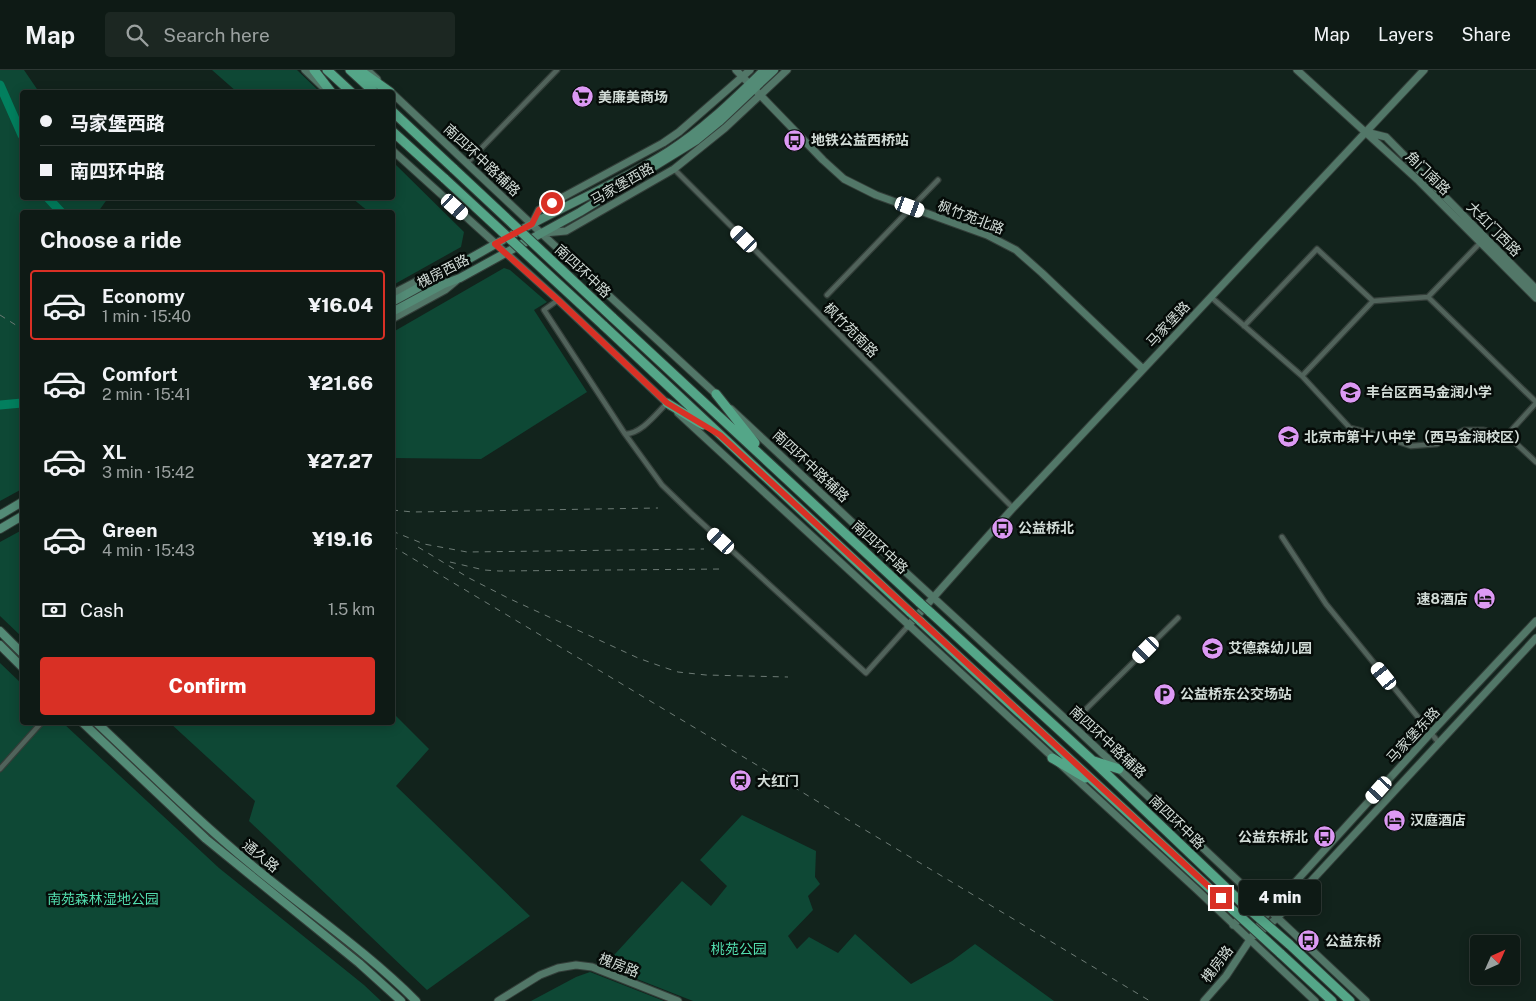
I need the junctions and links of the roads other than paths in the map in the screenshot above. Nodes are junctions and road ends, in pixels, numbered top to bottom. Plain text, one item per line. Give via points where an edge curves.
1 (305, 70) edge
2 (314, 70) edge
3 (327, 70) edge
4 (350, 70) edge
5 (359, 70) edge
6 (368, 70) edge
7 (557, 70) edge
8 (736, 70) edge
9 (750, 70) edge
10 (764, 70) edge
11 (774, 70) edge
12 (787, 70) edge
13 (1297, 70) edge
14 (1424, 70) edge
15 (742, 77) junction
16 (755, 89) junction
17 (328, 90) edge
18 (329, 90) edge
19 (349, 90) edge
20 (372, 90) edge
21 (386, 90) edge
22 (388, 90) edge
23 (395, 97) edge
24 (395, 113) edge
25 (1366, 132) junction
26 (395, 134) edge
27 (395, 153) edge
28 (467, 163) junction
29 (674, 169) junction
30 (938, 180) dead end
31 (910, 207) junction
32 (532, 224) junction
33 (541, 233) junction
34 (1480, 243) junction
35 (495, 244) junction
36 (505, 253) junction
37 (453, 267) junction
38 (460, 278) junction
39 (1536, 289) edge
40 (395, 292) edge
41 (827, 295) dead end
42 (1211, 297) junction
43 (1428, 297) junction
44 (1536, 298) edge
45 (395, 300) edge
46 (558, 300) junction
47 (1372, 301) junction
48 (395, 310) edge
49 (395, 317) edge
50 (1244, 326) junction
51 (1144, 369) junction
52 (1302, 376) junction
53 (716, 394) junction
54 (1536, 402) edge
55 (667, 403) junction
56 (625, 434) junction
57 (720, 435) junction
58 (1507, 435) junction
59 (1536, 462) edge
60 (772, 465) junction
61 (20, 504) edge
62 (1013, 508) junction
63 (0, 515) edge
64 (20, 517) edge
65 (0, 529) edge
66 (1282, 537) dead end
67 (933, 597) junction
68 (1178, 618) dead end
69 (1536, 622) edge
70 (908, 626) junction
71 (0, 631) edge
72 (1536, 638) edge
73 (0, 645) edge
74 (20, 651) edge
75 (20, 665) edge
76 (1071, 724) junction
77 (39, 725) edge
78 (85, 725) edge
79 (99, 725) edge
80 (1430, 734) junction
81 (1438, 742) junction
82 (1052, 758) junction
83 (1092, 760) junction
84 (0, 769) edge
85 (1119, 769) junction
86 (1101, 787) junction
87 (1257, 900) junction
88 (1269, 911) junction
89 (1277, 918) junction
90 (1233, 925) junction
91 (1249, 940) junction
92 (401, 1001) edge
93 (416, 1001) edge
94 (498, 1001) edge
95 (678, 1001) edge
96 (1204, 1001) edge
97 (1315, 1001) edge
98 (1332, 1001) edge
99 (1350, 1001) edge
100 (1366, 1001) edge

1 - 17 main road
2 - 18 highway
3 - 19 highway
4 - 20 highway
5 - 21 highway
6 - 22 main road, 南四环中路辅路
7 - 28 street
8 - 15 main road, 枫竹苑北路
9 - 15 main road, 马家堡西路
10 - 16 main road, 马家堡西路
11 - 16 main road, 马家堡西路
12 - 16 main road, 马家堡西路
13 - 25 main road, 角门南路
14 - 25 main road, 马家堡路
15 - 16 main road, 枫竹苑北路
15 - 32 main road, 马家堡西路 via 679,132 539,210
16 - 29 main road, 马家堡西路 via 704,146
16 - 31 main road, 枫竹苑北路 via 844,179
16 - 32 main road, 马家堡西路 via 670,151
16 - 33 main road, 马家堡西路 via 697,140
23 - 28 main road, 南四环中路辅路
24 - 60 highway, 南四环中路, bridge
25 - 34 main road, 角门南路
25 - 39 main road, 大红门西路 via 1386,137
25 - 42 main road, 马家堡路
26 - 57 highway, 南四环中路, bridge
27 - 35 main road
28 - 32 main road, 南四环中路辅路
29 - 33 main road, 马家堡西路 via 566,231
29 - 62 street, 枫竹苑南路
30 - 31 street
31 - 41 street
31 - 51 main road, 枫竹苑北路 via 987,235 1016,250
32 - 33 main road, 南四环中路辅路
32 - 35 main road, 槐房西路
33 - 36 main road, 槐房西路
33 - 53 main road, 南四环中路辅路
34 - 43 street
34 - 44 main road, 角门南路
35 - 36 main road
35 - 37 main road, 槐房西路
36 - 38 main road, 槐房西路
36 - 46 main road
37 - 40 main road via 442,268
37 - 45 main road, 槐房西路
38 - 48 main road, 槐房西路
38 - 49 main road
42 - 50 street
42 - 51 main road, 马家堡路
43 - 47 street
43 - 54 street
46 - 55 main road
46 - 56 street via 544,310
47 - 50 street via 1317,249
47 - 52 street
50 - 52 street
51 - 62 main road, 马家堡路
52 - 58 street via 1350,428 1411,446 1438,444 1464,430
53 - 60 highway
53 - 67 main road, 南四环中路辅路
54 - 58 street
55 - 56 street via 642,427
55 - 57 highway
55 - 70 main road
56 - 70 street via 669,492 866,673
57 - 86 highway, 南四环中路, bridge
58 - 59 street
60 - 83 highway, 南四环中路, bridge
61 - 63 main road
62 - 67 main road, 马家堡路
64 - 65 main road
66 - 80 street via 1326,604
67 - 70 main road, 马家堡路
67 - 76 main road, 南四环中路辅路
68 - 76 street
69 - 80 main road, 马家堡东路
70 - 82 main road
71 - 74 main road
72 - 81 main road, 马家堡东路
73 - 75 main road
76 - 85 main road, 南四环中路辅路
77 - 84 street
78 - 92 main road, 通久路 via 220,852
79 - 93 main road, 通久路 via 212,832 365,954
80 - 81 street
80 - 88 main road, 马家堡东路
81 - 89 main road, 马家堡东路
82 - 86 highway
82 - 90 main road
83 - 85 highway
83 - 99 highway, 南四环中路, bridge
85 - 87 main road, 南四环中路辅路
86 - 98 highway, 南四环中路, bridge
87 - 88 main road, 南四环中路辅路
87 - 90 main road
88 - 89 main road, 南四环中路辅路
88 - 91 main road, 马家堡东路
89 - 91 main road, 马家堡东路
89 - 100 main road, 南四环中路辅路
90 - 91 main road
91 - 96 main road, 槐房路 via 1226,976
91 - 97 main road
94 - 95 main road, 槐房路 via 540,975 576,965 592,967

